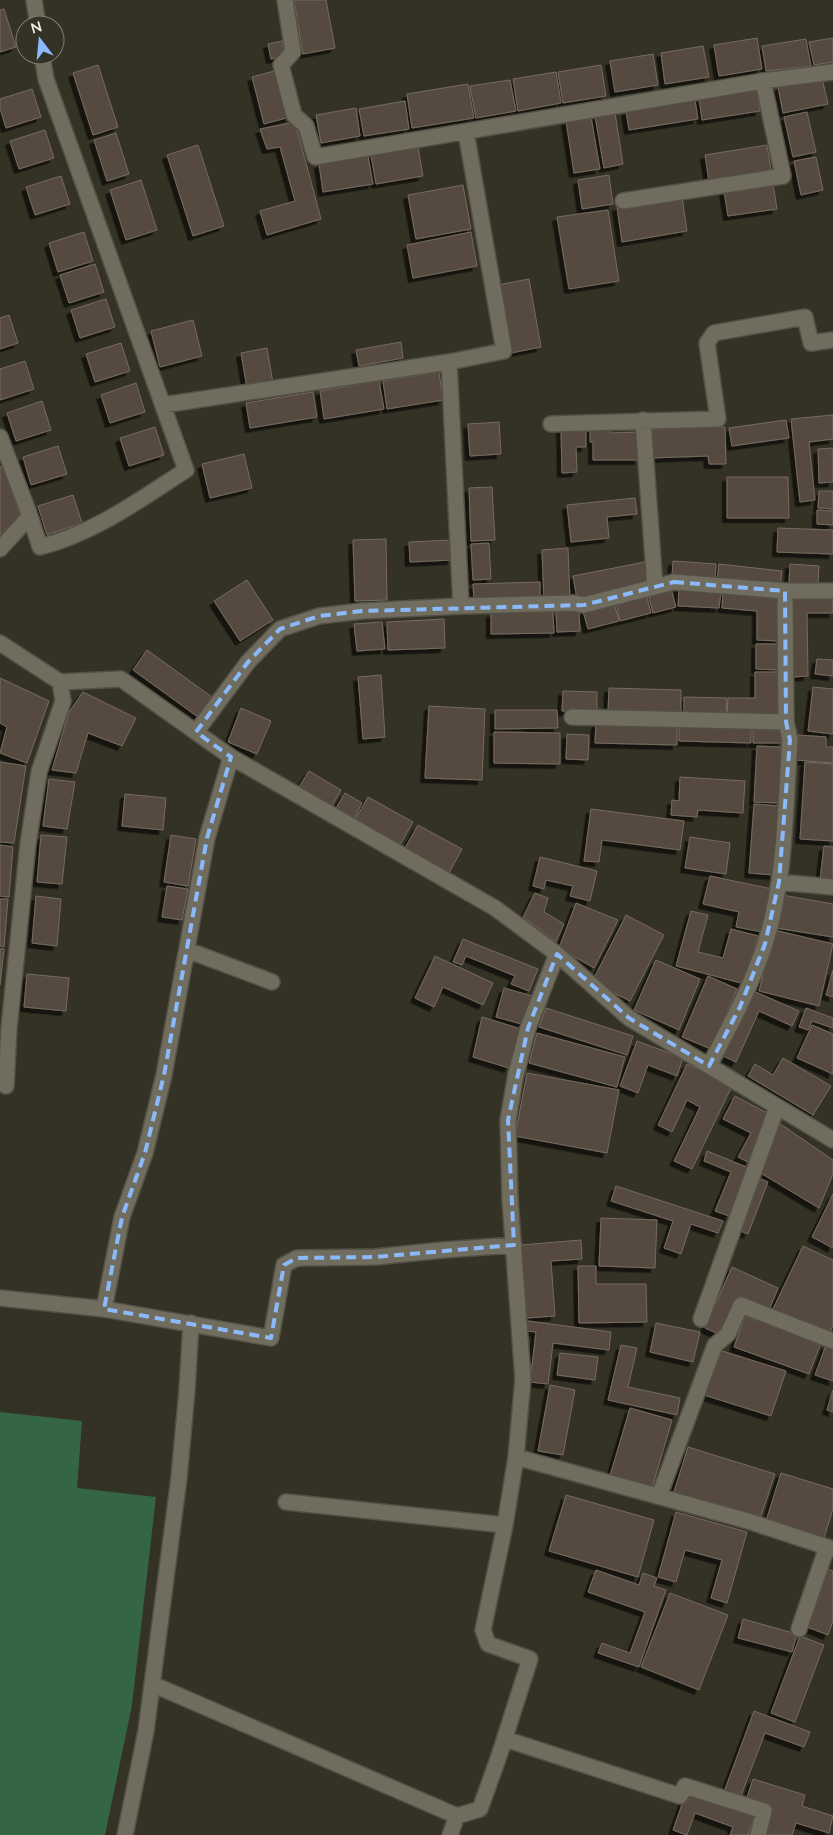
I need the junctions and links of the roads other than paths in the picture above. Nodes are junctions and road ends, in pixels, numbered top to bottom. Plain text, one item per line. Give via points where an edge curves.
1 (34, 0) edge
2 (285, 0) edge
3 (36, 15) edge
4 (44, 65) edge
5 (833, 72) edge
6 (764, 81) junction
7 (466, 132) junction
8 (623, 201) dead end
9 (833, 340) edge
10 (449, 362) junction
11 (163, 405) junction
12 (643, 420) junction
13 (551, 424) dead end
14 (0, 437) edge
15 (30, 516) junction
16 (0, 549) edge
17 (655, 587) junction
18 (785, 591) junction
19 (833, 592) edge
20 (461, 606) junction
21 (0, 643) edge
22 (60, 682) junction
23 (572, 717) dead end
24 (786, 722) junction
25 (196, 732) junction
26 (231, 757) junction
27 (779, 882) junction
28 (833, 887) edge
29 (187, 950) junction
30 (557, 954) junction
31 (272, 982) dead end
32 (709, 1066) junction
33 (6, 1086) dead end
34 (778, 1107) junction
35 (833, 1140) edge
36 (514, 1245) junction
37 (0, 1298) edge
38 (104, 1309) junction
39 (701, 1319) dead end
40 (191, 1324) junction
41 (833, 1341) edge
42 (516, 1457) junction
43 (659, 1496) junction
44 (286, 1502) dead end
45 (505, 1525) junction
46 (830, 1548) edge
47 (799, 1629) dead end
48 (152, 1684) junction
49 (505, 1739) junction
50 (457, 1816) junction
51 (125, 1835) edge
52 (450, 1835) edge
53 (758, 1835) edge

1 - 3 street
2 - 7 street via 294,52 281,65 294,115 306,126 315,157
4 - 11 street
5 - 6 street
6 - 7 street
6 - 8 street via 783,176
7 - 10 street via 504,350
9 - 12 street via 811,344 805,317 714,333 707,343 718,419
10 - 11 street
10 - 20 street
11 - 15 street via 186,470 93,528 54,543 40,547
12 - 13 street
12 - 17 street
14 - 15 street
15 - 16 street
17 - 18 street via 674,582
17 - 20 street via 584,605
18 - 19 street
18 - 24 street
20 - 25 street via 320,616 280,629 248,662
21 - 22 street
22 - 25 street via 121,680
22 - 33 street via 63,700 39,772 28,844
23 - 24 street
24 - 27 street via 790,740
25 - 26 street
26 - 29 street via 207,838
26 - 30 street via 495,908
27 - 28 street
27 - 32 street via 765,944 740,1008
29 - 31 street
29 - 38 street via 164,1075 145,1153 122,1217
30 - 32 street via 629,1018
30 - 36 street via 528,1028 508,1120
32 - 34 street
34 - 35 street
34 - 39 street
36 - 40 street via 375,1257 297,1258 284,1265 271,1338
36 - 42 street via 523,1379
37 - 38 street
38 - 40 street
40 - 48 street via 179,1478
41 - 43 street via 742,1305 728,1334 715,1345
42 - 43 street
42 - 45 street
43 - 46 street
44 - 45 street
45 - 49 street via 483,1630 488,1644 530,1659
46 - 47 street
48 - 50 street
48 - 51 street
49 - 50 street via 480,1809
49 - 53 street via 680,1796 685,1786 764,1812
50 - 52 street

